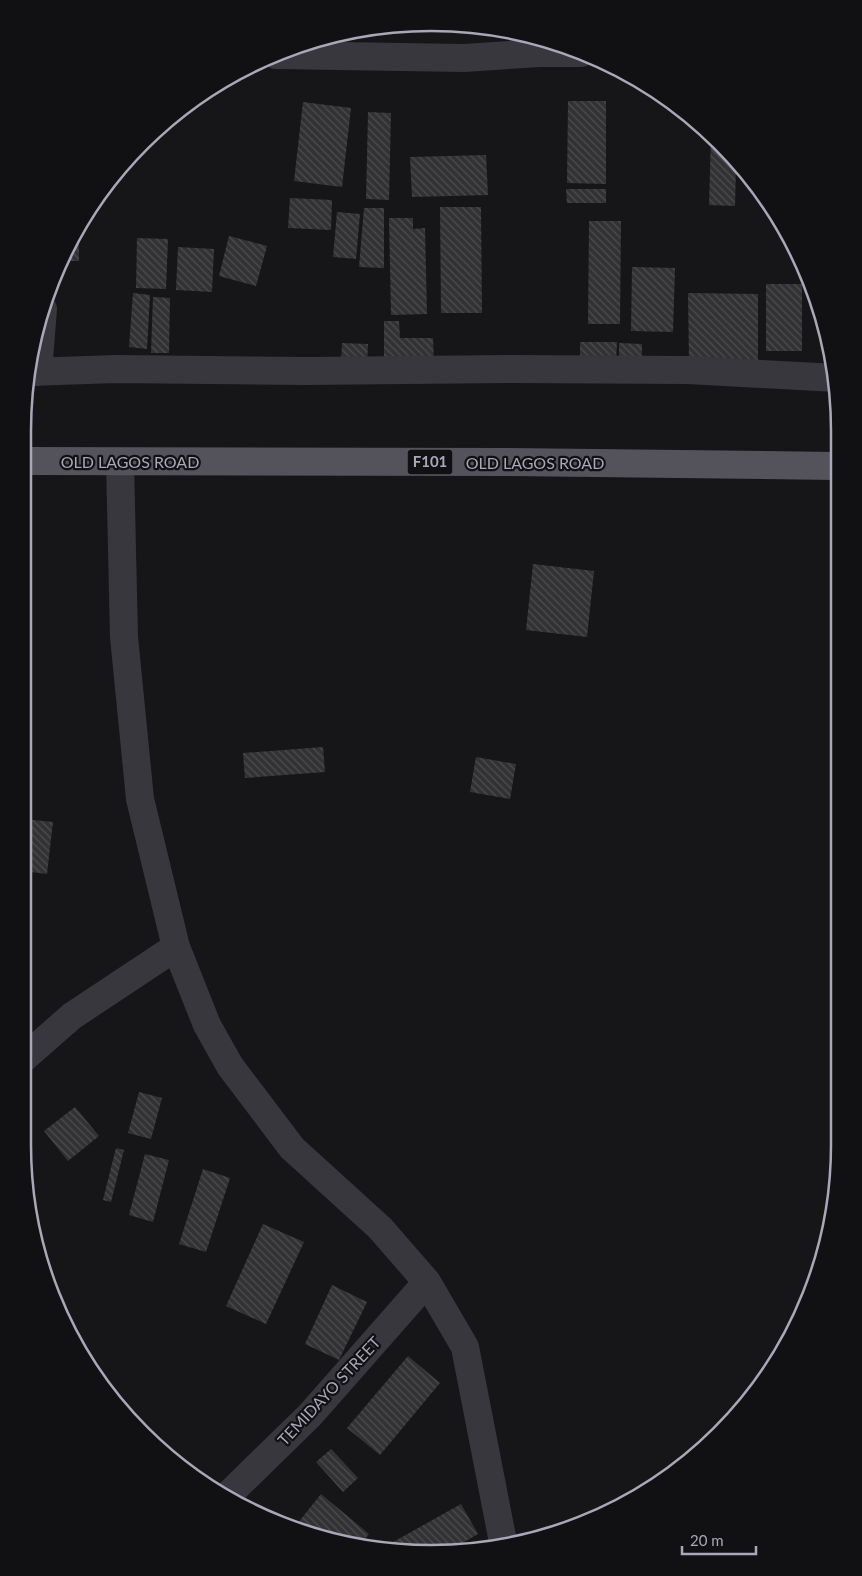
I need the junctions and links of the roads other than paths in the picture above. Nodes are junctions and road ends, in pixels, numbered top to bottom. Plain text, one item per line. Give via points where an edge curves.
1 (562, 53) edge
2 (295, 55) edge
3 (36, 372) edge
4 (827, 378) edge
5 (31, 461) edge
6 (120, 462) junction
7 (831, 466) edge
8 (176, 946) junction
9 (31, 1053) edge
10 (427, 1282) junction
11 (232, 1491) edge
12 (502, 1538) edge

1 - 2 street via 464,58
3 - 4 street via 116,369 688,370
5 - 6 main road, OLD LAGOS ROAD / F101
6 - 7 main road, OLD LAGOS ROAD / F101
6 - 8 street via 124,637 140,799
8 - 9 street via 72,1016
8 - 10 street via 207,1025 230,1066 292,1148 380,1228
10 - 11 street, TEMIDAYO STREET via 310,1416
10 - 12 street via 465,1347

